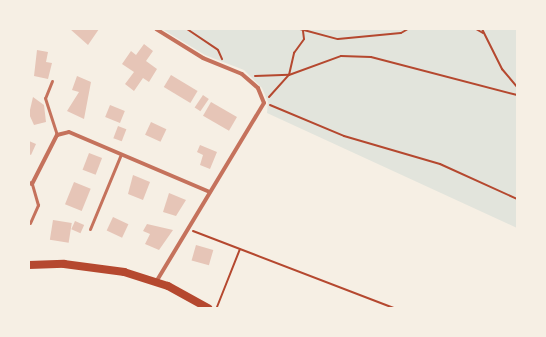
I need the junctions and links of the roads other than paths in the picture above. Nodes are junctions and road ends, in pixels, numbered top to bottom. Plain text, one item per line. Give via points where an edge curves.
1 (156, 29) edge
2 (52, 82) dead end
3 (57, 135) junction
4 (121, 154) junction
5 (31, 184) edge
6 (210, 192) junction
7 (30, 223) dead end
8 (90, 229) dead end
9 (29, 266) edge
10 (155, 282) junction
11 (208, 308) edge

1 - 6 street via 197,54 242,74 258,88 264,103
2 - 3 lane via 45,98
3 - 4 street via 69,132
3 - 5 street
4 - 6 street
4 - 8 lane
5 - 7 lane via 38,205
6 - 10 street
9 - 10 main road via 93,266
10 - 11 main road

